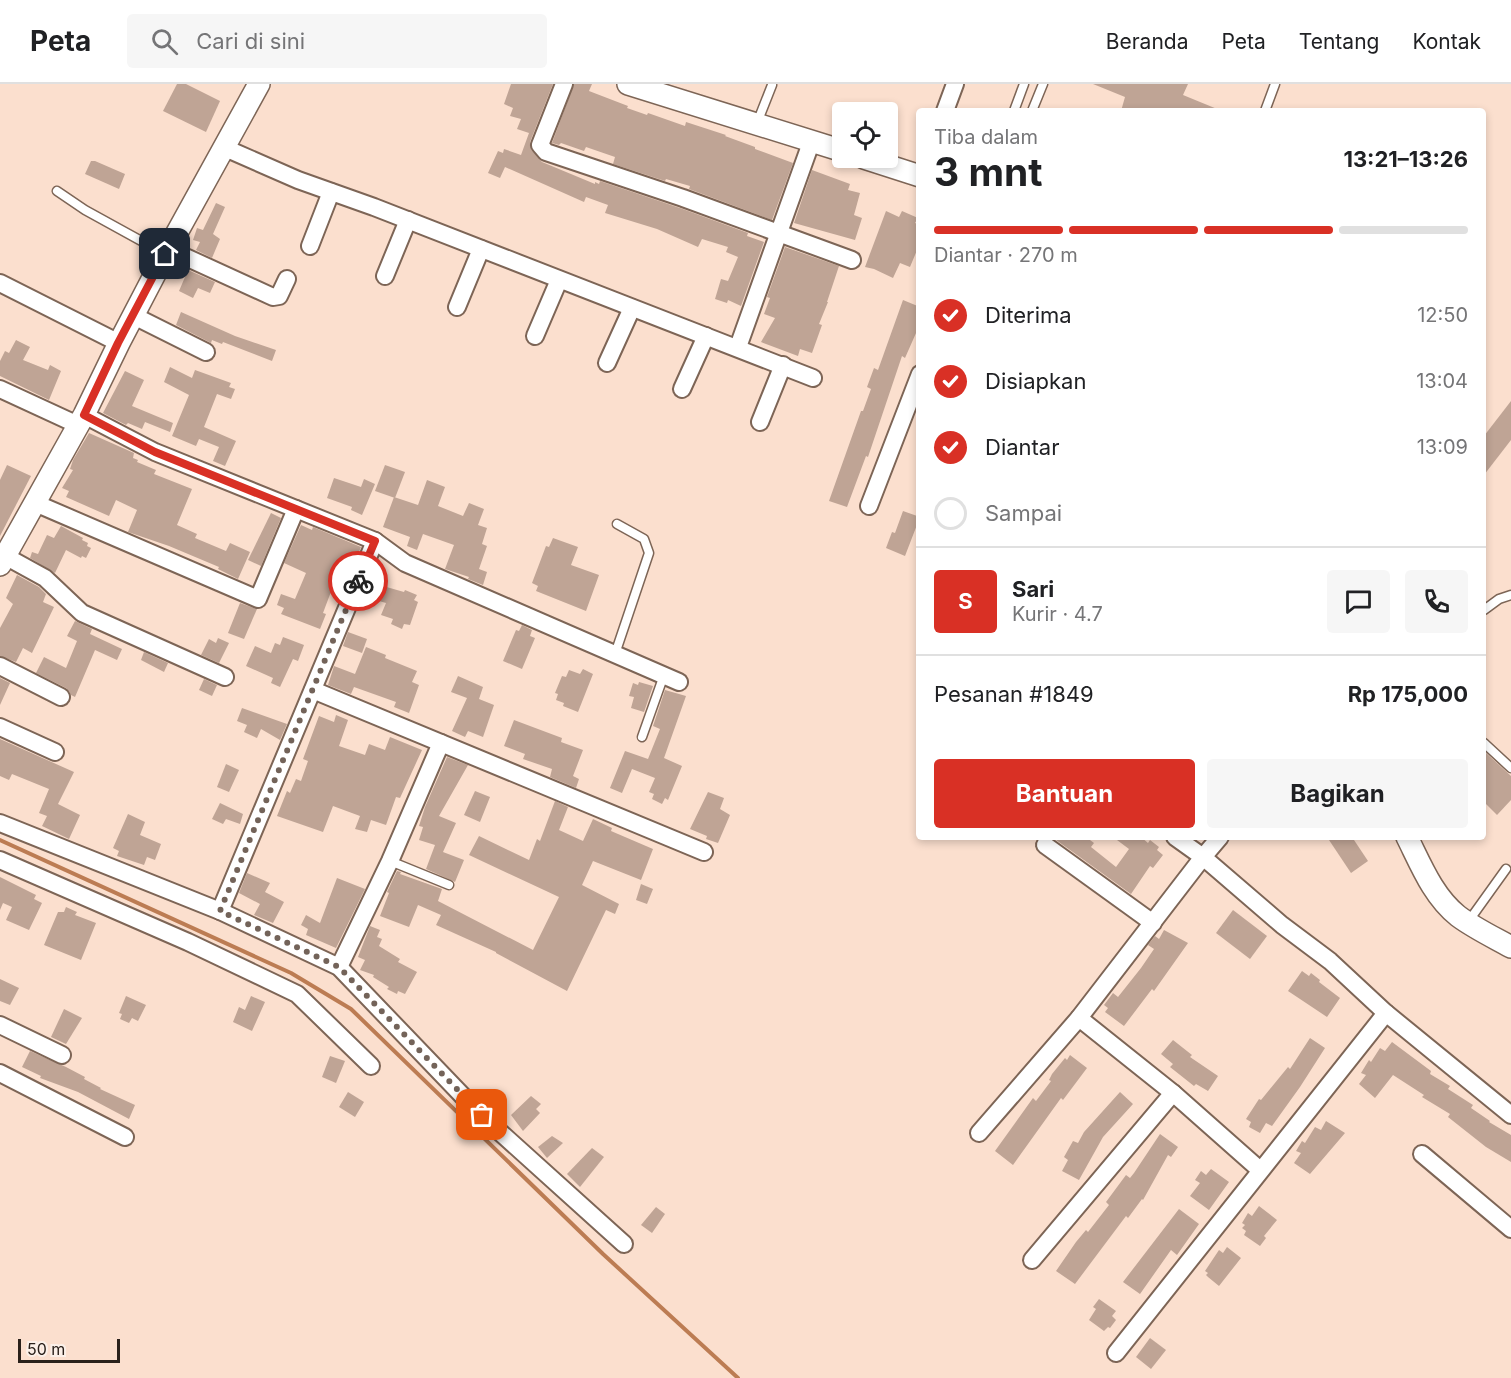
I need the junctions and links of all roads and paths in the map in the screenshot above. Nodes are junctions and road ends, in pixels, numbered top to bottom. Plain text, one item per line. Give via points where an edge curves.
1 (259, 84) edge
2 (564, 84) edge
3 (628, 84) edge
4 (955, 84) edge
5 (1024, 84) edge
6 (1043, 84) edge
7 (1275, 84) edge
8 (772, 85) edge
9 (651, 88) edge
10 (946, 108) edge
11 (1016, 108) edge
12 (1033, 108) edge
13 (1266, 108) edge
14 (757, 124) junction
15 (812, 140) junction
16 (832, 147) edge
17 (225, 148) junction
18 (895, 168) edge
19 (916, 175) edge
20 (57, 191) dead end
21 (331, 192) junction
22 (408, 220) junction
23 (779, 235) junction
24 (310, 246) dead end
25 (481, 249) junction
26 (166, 251) junction
27 (852, 260) dead end
28 (385, 276) dead end
29 (287, 279) dead end
30 (559, 280) junction
31 (0, 283) edge
32 (457, 307) dead end
33 (632, 308) junction
34 (134, 316) junction
35 (535, 336) dead end
36 (706, 336) junction
37 (118, 343) junction
38 (738, 347) junction
39 (206, 352) dead end
40 (608, 363) dead end
41 (783, 365) junction
42 (813, 378) dead end
43 (916, 388) edge
44 (0, 389) edge
45 (682, 389) dead end
46 (81, 420) junction
47 (759, 422) dead end
48 (35, 503) junction
49 (869, 506) dead end
50 (296, 510) junction
51 (617, 524) dead end
52 (375, 541) junction
53 (2, 560) edge
54 (1511, 595) edge
55 (1486, 608) edge
56 (615, 654) junction
57 (0, 666) edge
58 (225, 676) dead end
59 (671, 679) joint
60 (313, 690) junction
61 (61, 697) dead end
62 (0, 727) edge
63 (642, 737) dead end
64 (441, 743) junction
65 (1486, 745) edge
66 (55, 753) dead end
67 (1511, 768) edge
68 (0, 823) edge
69 (1179, 840) edge
70 (1217, 840) edge
71 (1409, 840) edge
72 (1045, 845) dead end
73 (704, 852) dead end
74 (1203, 857) junction
75 (0, 860) edge
76 (390, 861) junction
77 (1506, 869) dead end
78 (449, 885) dead end
79 (220, 911) junction
80 (1467, 922) junction
81 (1153, 923) junction
82 (1511, 947) edge
83 (339, 967) junction
84 (1386, 1013) junction
85 (1078, 1018) junction
86 (0, 1025) edge
87 (62, 1055) dead end
88 (371, 1066) dead end
89 (0, 1073) edge
90 (1173, 1094) junction
91 (1511, 1114) edge
92 (979, 1133) dead end
93 (125, 1137) dead end
94 (1422, 1154) dead end
95 (1260, 1170) junction
96 (1511, 1229) edge
97 (624, 1244) dead end
98 (1032, 1260) dead end
99 (1116, 1353) dead end

1 - 17 street
2 - 23 street via 542,148
3 - 9 street
4 - 10 street
5 - 11 lane
6 - 12 lane
7 - 13 lane
8 - 14 lane
9 - 14 street
14 - 15 street
15 - 16 street
15 - 23 street
17 - 21 street
17 - 26 street
18 - 19 street
20 - 26 lane via 85,210
21 - 22 street
21 - 24 street
22 - 25 street
22 - 28 street
23 - 27 street
23 - 38 street
25 - 30 street
25 - 32 street
26 - 29 street via 273,297 279,296
26 - 34 street
30 - 33 street
30 - 35 street
31 - 37 street
33 - 36 street
33 - 40 street
34 - 37 street
34 - 39 street
36 - 38 street
36 - 45 street
37 - 46 street
38 - 41 street
41 - 42 street
41 - 47 street
43 - 49 street
44 - 46 street
46 - 48 street
46 - 50 street
48 - 50 street via 258,598
48 - 53 street
50 - 52 street
51 - 56 lane via 644,539 649,553
52 - 56 street via 405,563
52 - 60 street
53 - 58 street via 45,578 82,613
54 - 55 lane via 1499,598
56 - 59 street
57 - 61 street
59 - 63 lane
60 - 64 street
60 - 79 street
62 - 66 street
64 - 73 street
64 - 76 street
65 - 67 lane
68 - 79 street
69 - 74 street
70 - 74 street
71 - 80 street via 1434,888
72 - 81 street
74 - 81 street
74 - 84 street via 1330,961
75 - 88 street via 297,994
76 - 78 lane
76 - 83 street
77 - 80 lane
79 - 83 street
80 - 82 street
81 - 85 street
83 - 97 street via 482,1115
84 - 91 street
84 - 95 street
85 - 90 street
85 - 92 street
86 - 87 street
89 - 93 street
90 - 95 street
90 - 98 street
94 - 96 street
95 - 99 street

